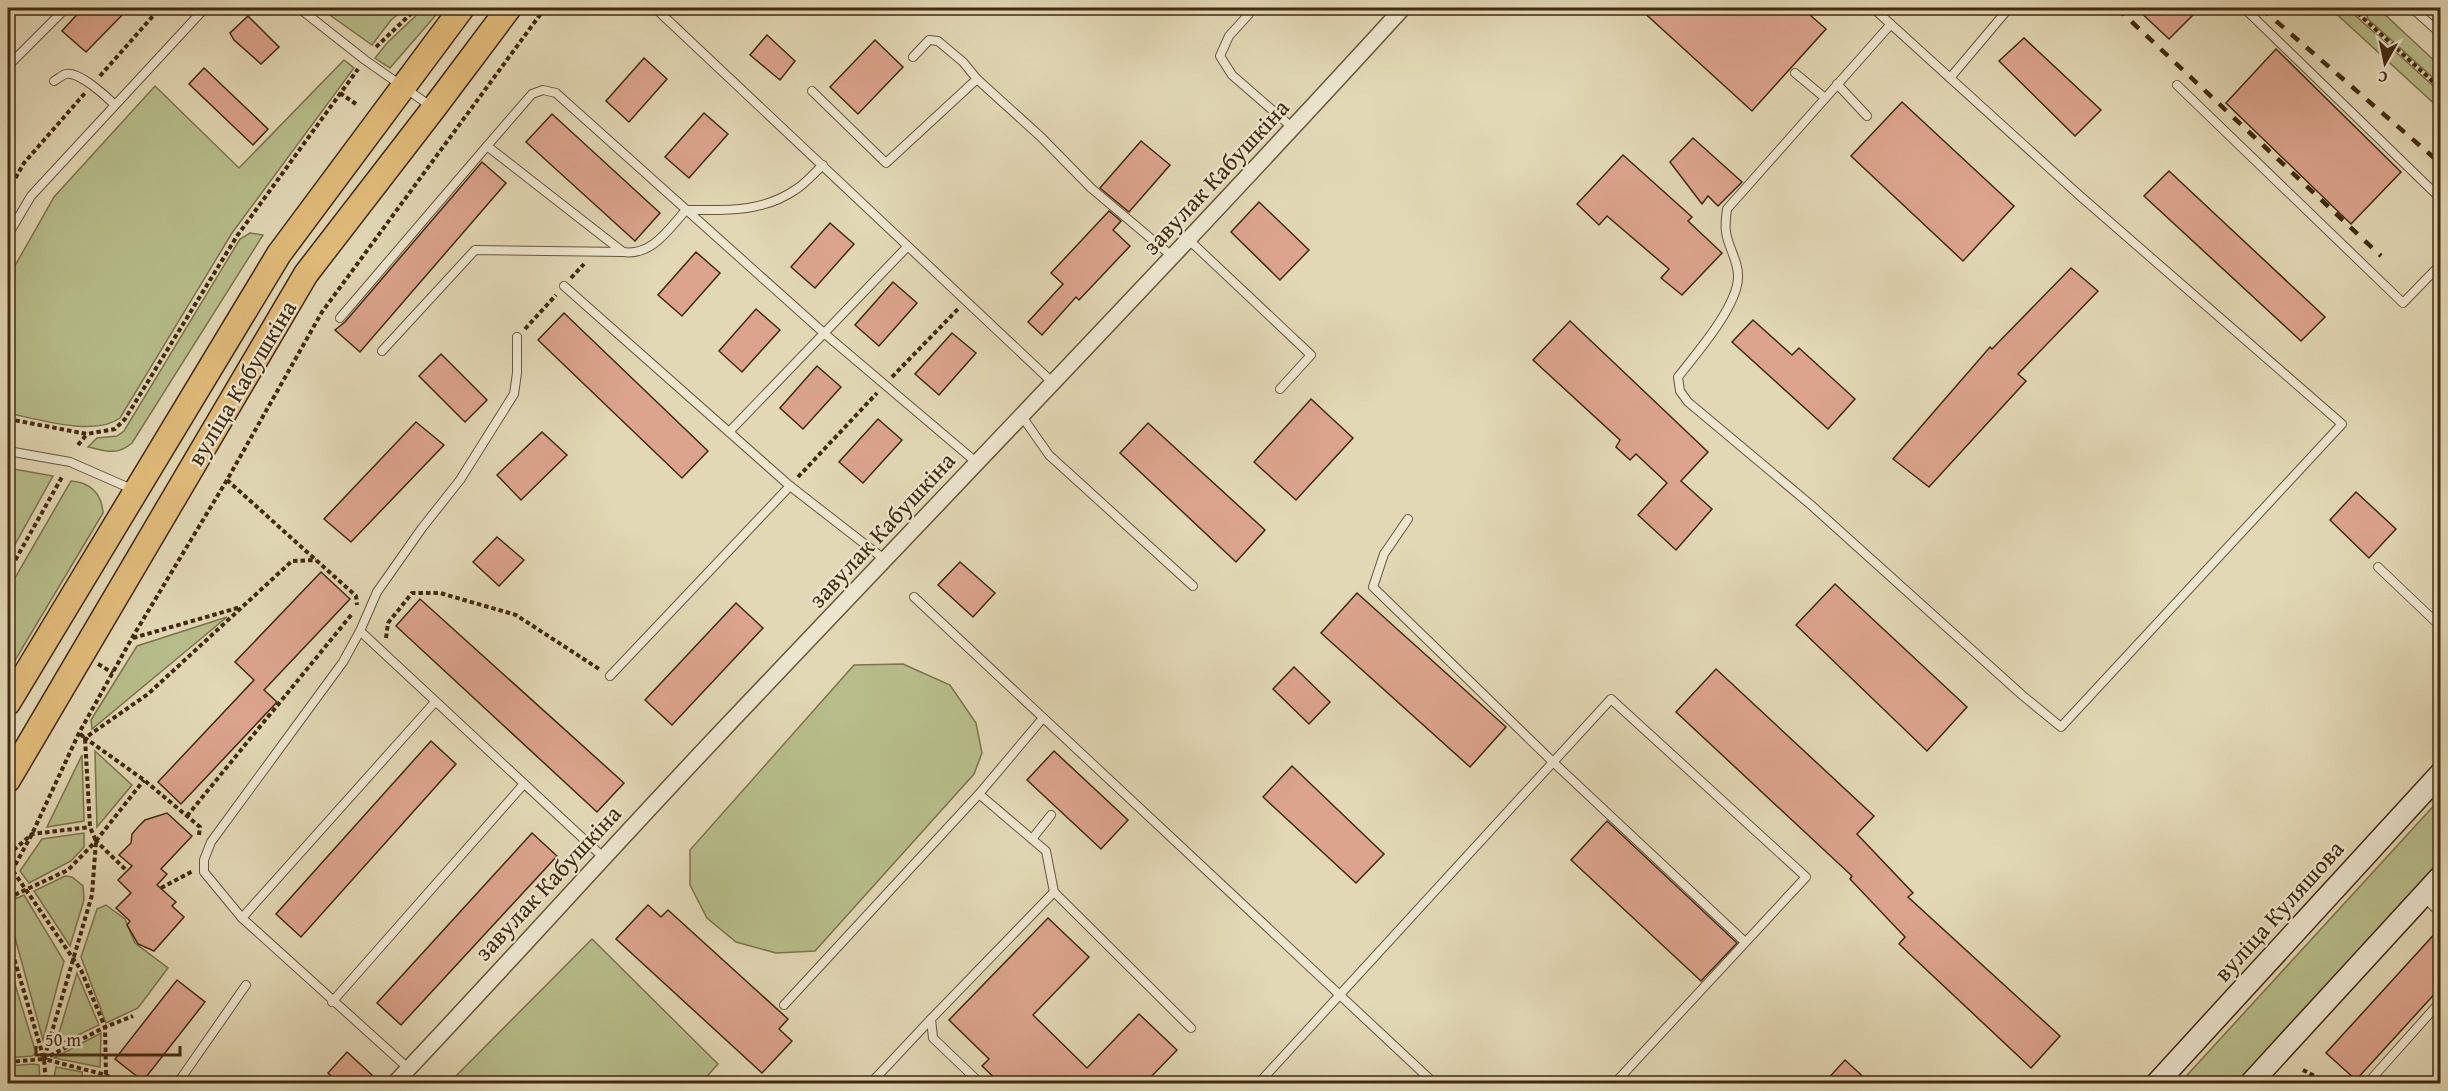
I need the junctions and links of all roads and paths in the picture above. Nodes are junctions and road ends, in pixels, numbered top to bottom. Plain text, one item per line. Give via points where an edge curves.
1 (66, 8) edge
2 (160, 8) edge
3 (205, 8) edge
4 (298, 8) edge
5 (417, 8) edge
6 (462, 8) edge
7 (508, 8) edge
8 (545, 8) edge
9 (655, 8) edge
10 (1403, 8) edge
11 (1873, 8) edge
12 (2009, 8) edge
13 (2352, 8) edge
14 (2412, 8) edge
15 (2246, 10) dead end
16 (1249, 14) dead end
17 (1891, 24) junction
18 (2440, 33) edge
19 (376, 47) dead end
20 (913, 57) dead end
21 (8, 66) edge
22 (359, 68) dead end
23 (1795, 73) dead end
24 (1950, 78) junction
25 (978, 79) junction
26 (54, 81) dead end
27 (1837, 84) junction
28 (2177, 85) dead end
29 (92, 86) junction
30 (403, 87) junction
31 (2440, 88) edge
32 (812, 92) dead end
33 (340, 93) junction
34 (1825, 98) junction
35 (356, 104) dead end
36 (115, 105) junction
37 (434, 108) junction
38 (1867, 116) dead end
39 (1293, 128) junction
40 (487, 146) junction
41 (823, 165) junction
42 (8, 191) edge
43 (2440, 198) edge
44 (686, 210) junction
45 (8, 235) edge
46 (1189, 240) junction
47 (907, 248) junction
48 (623, 252) junction
49 (1173, 256) junction
50 (2440, 265) edge
51 (564, 286) dead end
52 (340, 318) dead end
53 (825, 334) junction
54 (517, 337) dead end
55 (382, 351) dead end
56 (1052, 382) junction
57 (1280, 389) dead end
58 (1021, 415) junction
59 (8, 419) edge
60 (729, 432) junction
61 (87, 434) junction
62 (78, 445) dead end
63 (8, 451) edge
64 (976, 462) junction
65 (62, 477) dead end
66 (227, 480) junction
67 (790, 486) junction
68 (135, 491) junction
69 (1408, 519) dead end
70 (884, 559) junction
71 (316, 560) junction
72 (2378, 567) dead end
73 (8, 573) edge
74 (1193, 586) dead end
75 (914, 597) dead end
76 (242, 607) junction
77 (2440, 625) edge
78 (360, 631) junction
79 (132, 638) junction
80 (383, 653) junction
81 (610, 676) joint
82 (435, 702) junction
83 (8, 703) edge
84 (1043, 718) junction
85 (79, 733) junction
86 (85, 738) junction
87 (1553, 762) junction
88 (10, 771) edge
89 (2440, 774) edge
90 (144, 780) junction
91 (523, 785) junction
92 (979, 794) junction
93 (1051, 815) dead end
94 (187, 816) junction
95 (90, 827) junction
96 (32, 834) junction
97 (199, 838) dead end
98 (1032, 839) junction
99 (96, 841) junction
100 (8, 853) edge
101 (603, 857) junction
102 (196, 869) dead end
103 (127, 871) dead end
104 (13, 872) junction
105 (2440, 877) edge
106 (8, 878) edge
107 (161, 888) dead end
108 (26, 890) junction
109 (1054, 892) junction
110 (2423, 896) junction
111 (8, 898) edge
112 (2440, 913) edge
113 (242, 918) junction
114 (8, 938) edge
115 (1745, 942) junction
116 (75, 960) junction
117 (246, 985) dead end
118 (1338, 995) junction
119 (332, 1002) junction
120 (2440, 1002) edge
121 (784, 1005) dead end
122 (133, 1016) dead end
123 (931, 1019) junction
124 (105, 1027) junction
125 (1191, 1028) dead end
126 (45, 1059) junction
127 (8, 1062) edge
128 (408, 1068) junction
129 (2303, 1070) dead end
130 (106, 1075) junction
131 (2373, 1077) dead end
132 (46, 1083) edge
133 (123, 1083) edge
134 (177, 1083) edge
135 (394, 1083) edge
136 (870, 1083) edge
137 (981, 1083) edge
138 (1258, 1083) edge
139 (1435, 1083) edge
140 (1614, 1083) edge
141 (2157, 1083) edge
142 (2250, 1083) edge
143 (2330, 1083) edge

1 - 21 lane
2 - 29 path
3 - 36 lane
4 - 30 lane
5 - 19 path
6 - 30 main road, вуліца Кабушкіна
7 - 37 main road, вуліца Кабушкіна
8 - 66 path via 322,312
9 - 41 lane
10 - 39 street, завулак Кабушкіна
11 - 17 lane
12 - 24 lane
13 - 31 path
14 - 18 lane
15 - 43 lane
16 - 39 lane via 1229,36 1220,56 1232,75
17 - 24 lane
17 - 27 lane
20 - 25 lane via 929,40 938,41
22 - 33 path
23 - 34 lane
24 - 34 lane via 2342,424 2061,727 1680,391 1678,377 1734,294 1738,278 1726,232 1727,209
25 - 32 lane via 886,163
25 - 49 lane via 1091,188
26 - 29 lane via 72,74
27 - 34 lane
27 - 38 lane
28 - 50 lane via 2403,303
29 - 36 lane
29 - 42 path via 24,163
30 - 37 lane
30 - 68 main road, вуліца Кабушкіна via 279,254
33 - 35 path
33 - 61 path via 237,236 125,419 115,429
36 - 45 lane via 31,196
37 - 88 main road, вуліца Кабушкіна via 306,274
39 - 46 street, завулак Кабушкіна
40 - 44 lane via 532,94 543,90 556,93
40 - 48 lane
40 - 52 lane
41 - 44 lane via 795,190 768,204 744,210
41 - 47 lane
44 - 48 lane via 653,246 635,254
44 - 53 lane
46 - 49 street, завулак Кабушкіна
46 - 57 lane via 1311,355
47 - 53 lane
47 - 56 lane
48 - 55 lane via 475,250
49 - 56 street, завулак Кабушкіна
51 - 60 lane
53 - 60 lane
53 - 64 lane
54 - 78 lane via 514,394 460,480 377,592
56 - 58 street, завулак Кабушкіна
58 - 64 street, завулак Кабушкіна
58 - 74 lane via 1049,455
59 - 61 path
60 - 67 lane
61 - 62 path
63 - 68 lane via 70,462
64 - 70 street, завулак Кабушкіна
65 - 73 path
66 - 71 path
66 - 79 path
67 - 70 lane
67 - 81 lane
68 - 83 main road, вуліца Кабушкіна
69 - 87 lane via 1384,554 1373,587
70 - 101 street, завулак Кабушкіна
71 - 76 path via 292,561
71 - 94 path via 356,596 358,612 352,613
72 - 77 lane
75 - 84 lane
76 - 79 path
76 - 86 path via 148,694
78 - 80 lane
78 - 113 lane via 343,662 211,842 204,872
79 - 85 path
80 - 81 path via 388,623 412,593 441,593 516,615
80 - 82 lane
82 - 91 lane
82 - 113 lane
84 - 92 lane
84 - 118 lane
85 - 86 path
85 - 96 path
86 - 90 path
86 - 95 path
87 - 115 lane
87 - 115 lane via 1611,699 1806,876
87 - 118 lane
89 - 141 main road, вуліца Куляшова
90 - 94 path
90 - 99 path
91 - 101 lane
91 - 119 lane
92 - 98 lane
92 - 121 lane
93 - 98 lane
94 - 97 path via 200,827
95 - 96 path
95 - 99 path
96 - 100 path
96 - 104 path
98 - 109 lane via 1046,851
99 - 103 path
99 - 108 path via 68,870
99 - 116 path via 92,895
101 - 128 street, завулак Кабушкіна
102 - 107 path
104 - 106 path
104 - 108 path
105 - 110 main road
108 - 111 path
108 - 116 path
109 - 123 lane
109 - 125 lane
110 - 112 lane
110 - 142 main road
113 - 119 lane
114 - 126 path
115 - 140 lane
116 - 124 path
116 - 126 path
117 - 134 lane
118 - 138 lane
118 - 139 lane
119 - 128 lane
120 - 131 lane
122 - 124 path
123 - 136 lane
123 - 137 lane via 933,1038
124 - 126 path
124 - 130 path
126 - 127 path
126 - 130 path
126 - 132 path
128 - 135 street, завулак Кабушкіна
129 - 143 path
130 - 133 path

